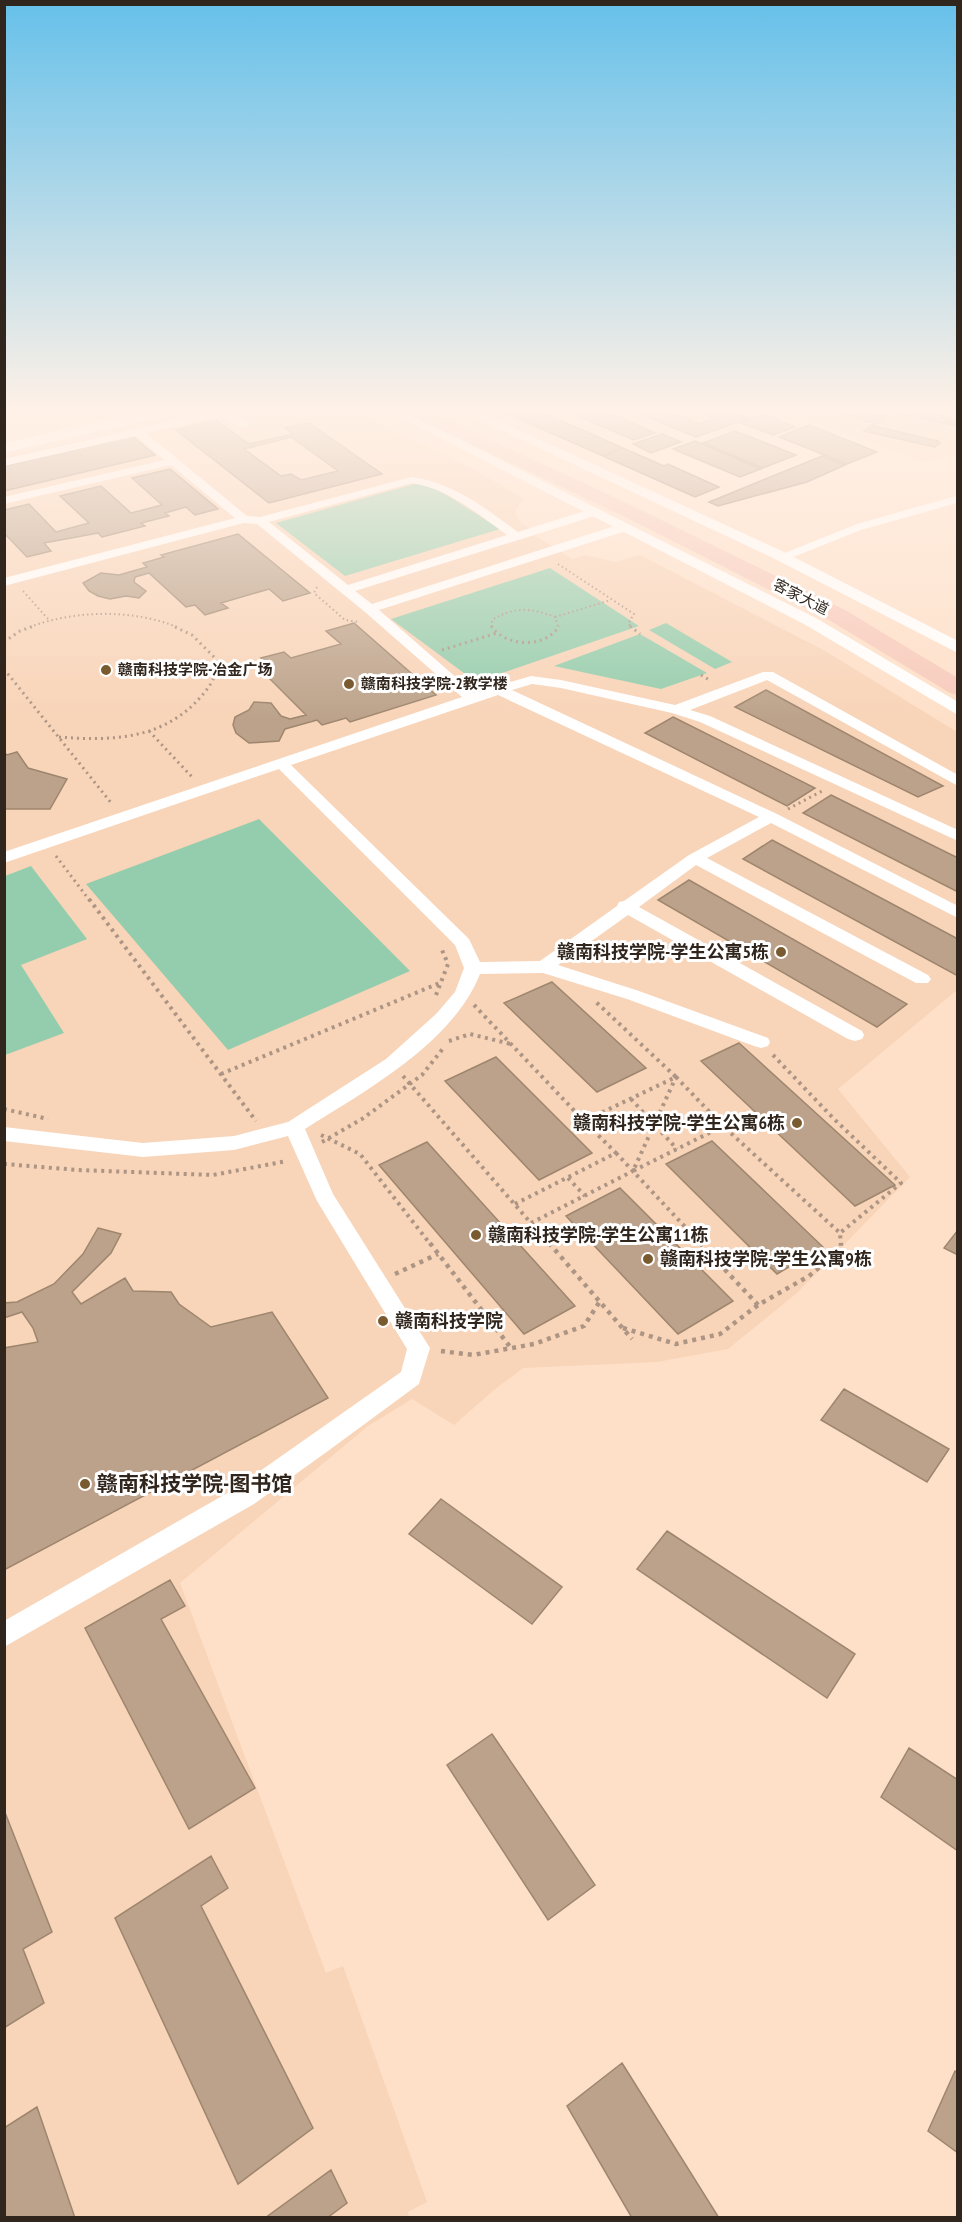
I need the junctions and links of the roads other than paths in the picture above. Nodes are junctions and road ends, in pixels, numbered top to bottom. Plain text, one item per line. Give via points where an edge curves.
1 (236, 513) edge
2 (291, 513) edge
3 (481, 513) edge
4 (592, 513) edge
5 (595, 513) edge
6 (631, 513) edge
7 (657, 513) edge
8 (692, 513) edge
9 (909, 513) edge
10 (244, 519) junction
11 (260, 521) junction
12 (625, 527) junction
13 (516, 536) junction
14 (784, 557) junction
15 (9, 581) edge
16 (347, 589) junction
17 (370, 609) junction
18 (957, 648) edge
19 (957, 668) edge
20 (957, 688) edge
21 (499, 690) junction
22 (472, 698) junction
23 (676, 710) junction
24 (957, 710) edge
25 (280, 762) junction
26 (957, 782) edge
27 (771, 818) junction
28 (957, 836) edge
29 (4, 858) edge
30 (695, 858) junction
31 (625, 906) junction
32 (957, 913) edge
33 (544, 967) junction
34 (473, 968) junction
35 (922, 979) dead end
36 (855, 1035) dead end
37 (761, 1042) road end
38 (300, 1123) junction
39 (4, 1134) edge
40 (4, 1635) edge

1 - 10 street
2 - 11 street
3 - 13 street
4 - 13 street
5 - 12 street
6 - 20 main road, 客家大道 via 837,615
7 - 19 main road, 客家大道 via 854,607
8 - 14 street
9 - 14 lane via 859,527
10 - 11 street
10 - 15 street
11 - 16 street
12 - 17 street
12 - 24 street via 810,621
13 - 16 street
14 - 18 street
16 - 17 street
17 - 22 street
21 - 22 street
21 - 23 street via 531,680
21 - 27 street
22 - 25 street
23 - 26 street via 768,675
23 - 28 street via 705,719
25 - 29 street
25 - 34 street via 463,943
27 - 30 street
27 - 32 street
30 - 31 street
30 - 35 street
31 - 33 street
31 - 36 street
33 - 34 street
33 - 37 street
34 - 38 street via 463,994 393,1064
38 - 39 street via 261,1128 234,1143 143,1150
38 - 40 street via 324,1196 419,1348 411,1377 245,1496

